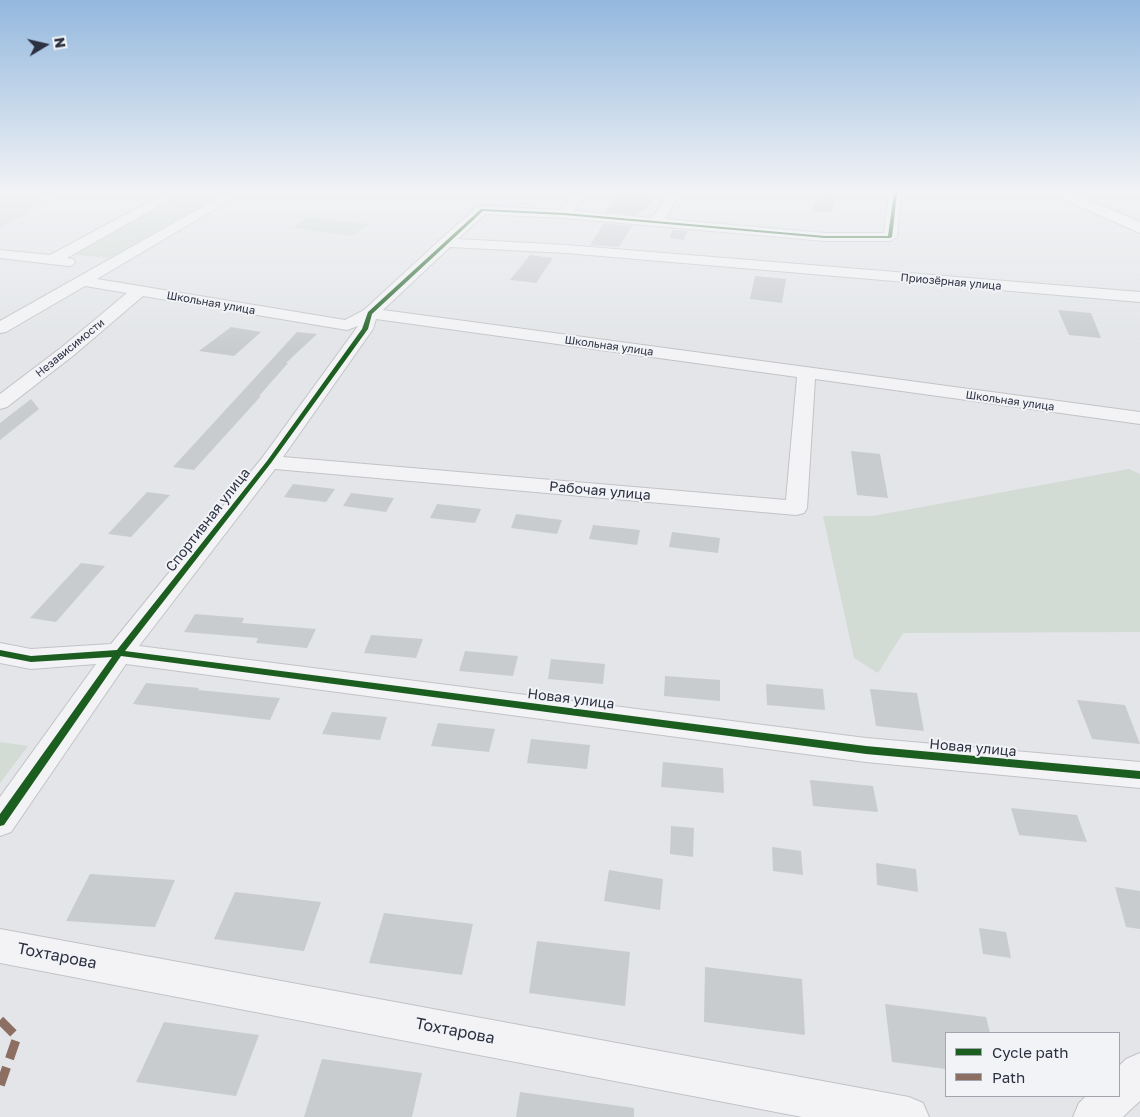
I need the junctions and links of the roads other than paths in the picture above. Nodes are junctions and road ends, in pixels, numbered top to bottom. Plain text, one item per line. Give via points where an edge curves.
1 (81, 244) edge
2 (146, 244) edge
3 (444, 244) edge
4 (464, 244) edge
5 (0, 254) edge
6 (52, 260) junction
7 (107, 266) junction
8 (82, 281) junction
9 (139, 291) junction
10 (1140, 297) edge
11 (370, 313) junction
12 (0, 328) edge
13 (806, 373) junction
14 (0, 403) edge
15 (1140, 418) edge
16 (269, 462) junction
17 (0, 653) edge
18 (120, 653) junction
19 (1140, 775) edge
20 (0, 822) edge
21 (0, 946) edge
22 (1140, 1073) edge
23 (1120, 1092) edge
24 (1115, 1097) edge
25 (909, 1117) edge
26 (1093, 1117) edge

1 - 6 street
2 - 7 street
3 - 11 street, Спортивная улица
4 - 10 street, Приозёрная улица
5 - 6 street
6 - 7 street
7 - 8 street
8 - 9 street, Школьная улица
8 - 12 street
9 - 11 street, Школьная улица via 347,325
9 - 14 street, Независимости via 68,352
11 - 13 street, Школьная улица
11 - 16 street, Спортивная улица via 365,329
13 - 15 street, Школьная улица
13 - 16 street, Рабочая улица via 796,508
16 - 18 street, Спортивная улица
17 - 18 street, Новая улица via 31,659
18 - 19 street, Новая улица via 866,750
18 - 20 street, Спортивная улица
21 - 25 street, Тохтарова
22 - 23 street
24 - 26 street

